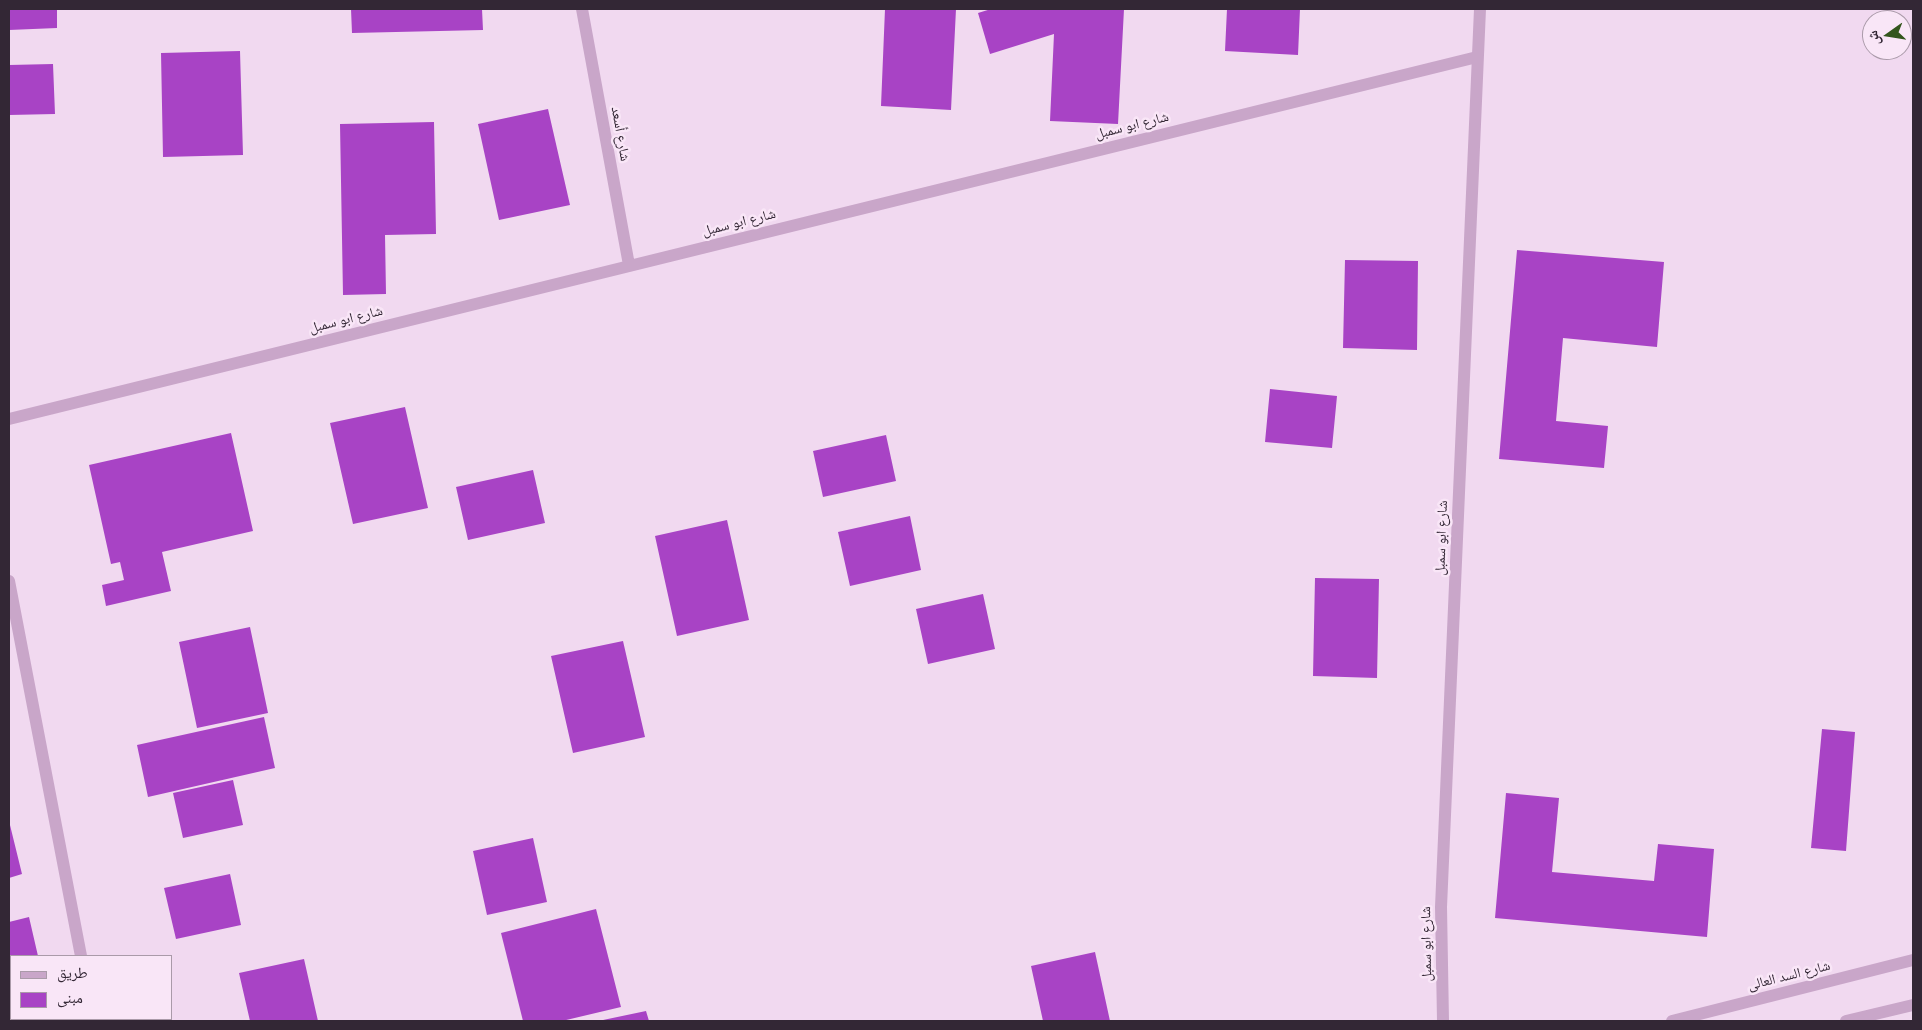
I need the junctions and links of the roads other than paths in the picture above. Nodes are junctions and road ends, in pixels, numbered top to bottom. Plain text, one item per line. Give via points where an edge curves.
1 (582, 9) edge
2 (1480, 9) edge
3 (1477, 57) junction
4 (629, 266) junction
5 (9, 419) edge
6 (9, 581) edge
7 (80, 955) edge
8 (1913, 960) edge
9 (1913, 1005) edge
10 (1444, 1021) edge
11 (1672, 1021) edge
12 (1846, 1021) edge

1 - 4 street, شارع أسعد
2 - 3 street, شارع ابو سمبل
3 - 4 street, شارع ابو سمبل
3 - 10 street, شارع ابو سمبل via 1441,907
4 - 5 street, شارع ابو سمبل
6 - 7 street
8 - 11 street, شارع السد العالى
9 - 12 street

